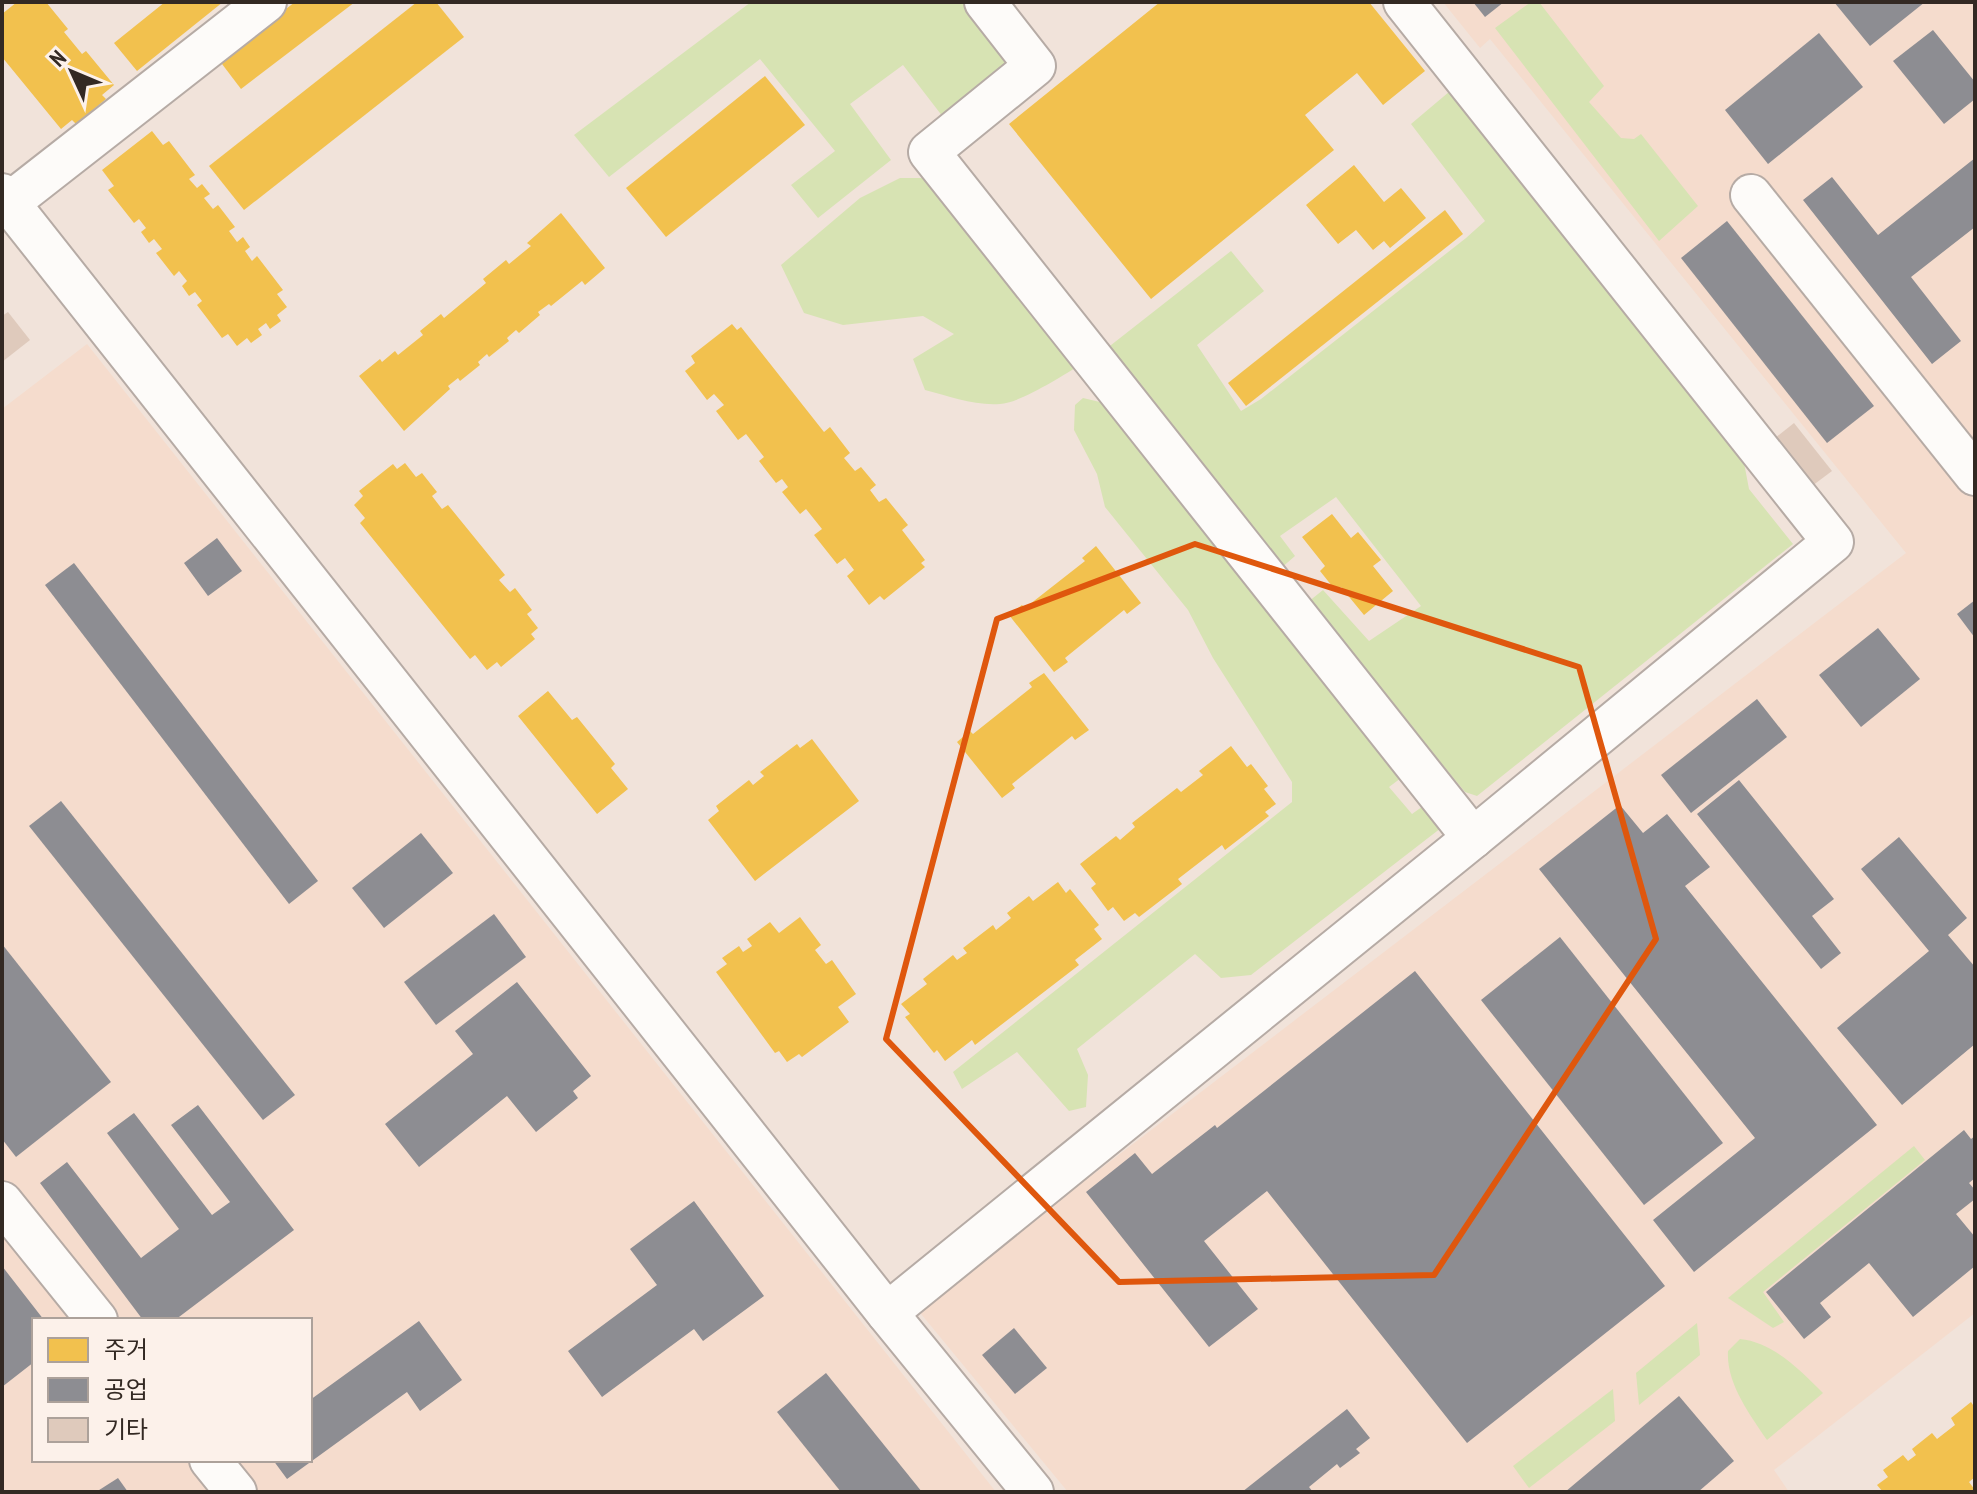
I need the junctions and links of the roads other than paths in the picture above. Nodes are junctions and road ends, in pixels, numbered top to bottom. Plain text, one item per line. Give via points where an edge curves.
1 (266, 2) edge
2 (985, 2) edge
3 (1404, 2) edge
4 (1751, 195) dead end
5 (5, 198) edge
6 (1975, 475) edge
7 (1473, 838) junction
8 (2, 1202) edge
9 (887, 1313) junction
10 (95, 1318) edge
11 (212, 1462) edge
12 (236, 1492) edge
13 (1033, 1492) edge

1 - 5 street
2 - 7 street via 1035,66 929,152
3 - 7 street via 1833,542
4 - 6 street
5 - 9 street
7 - 9 street
8 - 10 street
9 - 13 street
11 - 12 street

